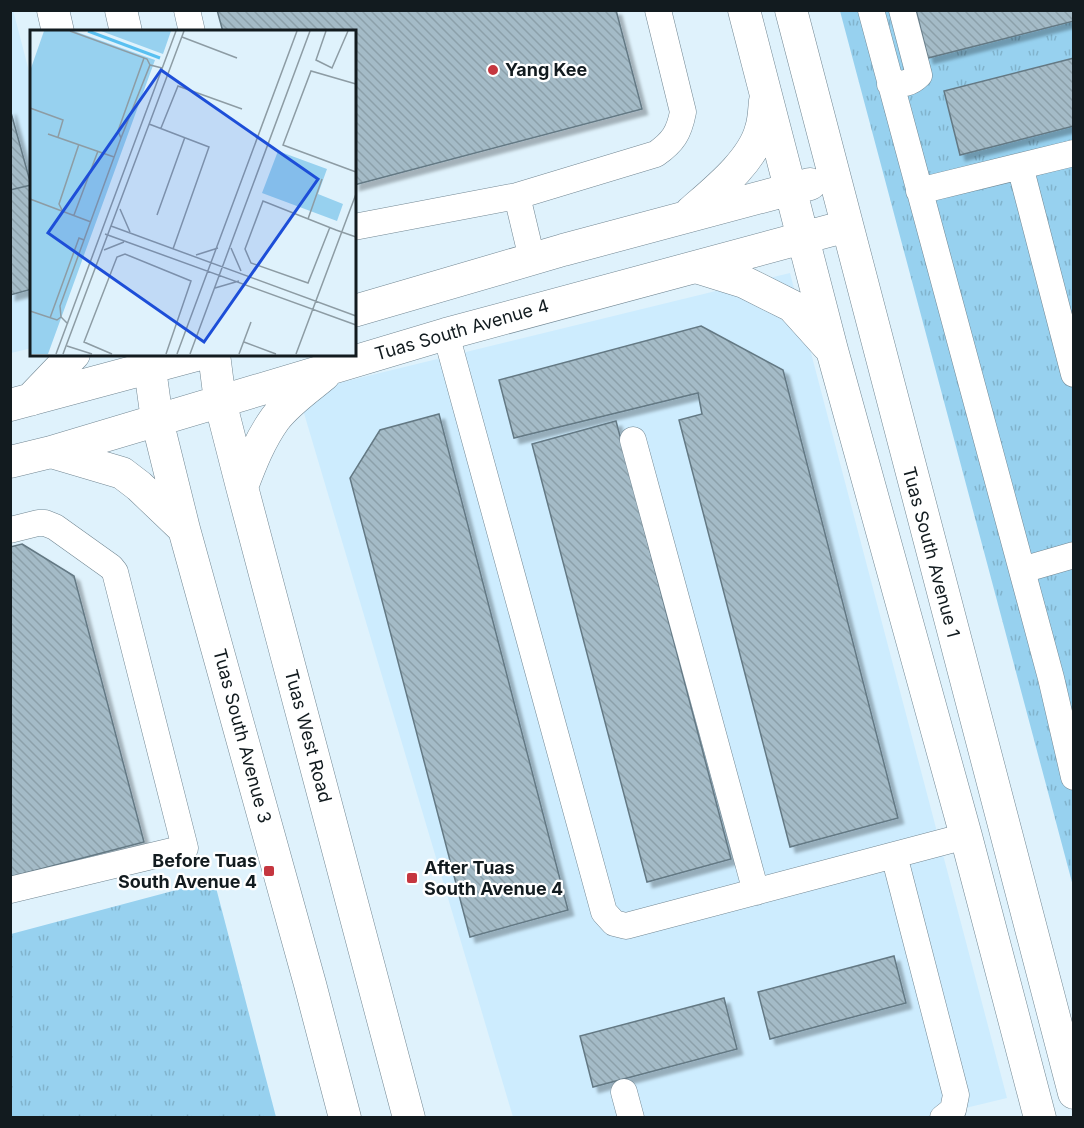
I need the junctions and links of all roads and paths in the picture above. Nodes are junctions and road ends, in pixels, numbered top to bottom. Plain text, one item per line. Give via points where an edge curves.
1 (53, 10) edge
2 (121, 10) edge
3 (187, 10) edge
4 (658, 10) edge
5 (744, 10) edge
6 (791, 10) edge
7 (871, 10) edge
8 (902, 10) edge
9 (58, 30) edge
10 (126, 30) edge
11 (192, 30) edge
12 (890, 84) junction
13 (766, 99) junction
14 (1074, 153) edge
15 (1020, 166) junction
16 (834, 177) junction
17 (791, 189) junction
18 (920, 191) junction
19 (517, 196) junction
20 (683, 218) junction
21 (847, 226) junction
22 (356, 227) edge
23 (802, 237) junction
24 (532, 259) junction
25 (699, 267) junction
26 (356, 310) edge
27 (446, 334) junction
28 (832, 350) junction
29 (72, 356) edge
30 (185, 356) edge
31 (214, 356) edge
32 (148, 361) edge
33 (334, 367) junction
34 (1074, 374) edge
35 (220, 401) junction
36 (20, 403) edge
37 (157, 420) junction
38 (633, 440) dead end
39 (51, 452) junction
40 (10, 462) edge
41 (242, 487) junction
42 (184, 529) junction
43 (10, 530) edge
44 (1074, 555) edge
45 (1022, 570) junction
46 (1062, 681) edge
47 (1074, 777) edge
48 (966, 836) junction
49 (894, 855) junction
50 (10, 890) edge
51 (756, 892) junction
52 (624, 1092) dead end
53 (1074, 1093) edge
54 (345, 1118) edge
55 (409, 1118) edge
56 (631, 1118) edge
57 (943, 1118) edge
58 (1040, 1118) edge

1 - 9 main road
2 - 10 main road
3 - 11 lane
4 - 19 lane via 683,112 680,128 668,145 656,154
5 - 13 main road
6 - 16 main road, Tuas South Avenue 1
7 - 12 lane
8 - 12 lane via 919,75 913,82
12 - 18 lane
13 - 17 main road
13 - 20 main road via 761,131 743,164
14 - 15 lane
15 - 18 lane
15 - 34 lane
16 - 17 main road
16 - 21 main road, Tuas South Avenue 1
17 - 20 main road
17 - 23 main road
18 - 45 lane
19 - 22 lane
19 - 24 lane
20 - 24 main road
21 - 23 main road, Tuas South Avenue 4
21 - 53 main road, Tuas South Avenue 1
23 - 25 main road, Tuas South Avenue 4
23 - 28 main road
24 - 26 main road
25 - 27 main road, Tuas South Avenue 4
25 - 28 main road via 744,282 792,306
27 - 33 main road, Tuas South Avenue 4
27 - 51 lane via 604,912 614,923 626,926
28 - 48 main road
29 - 36 main road
30 - 32 main road
31 - 35 main road, Tuas West Road
32 - 36 main road
32 - 37 main road, Tuas South Avenue 3
33 - 35 main road, Tuas South Avenue 4
33 - 41 main road via 275,419 256,450
35 - 37 main road, Tuas South Avenue 4
35 - 41 main road, Tuas West Road
37 - 39 main road, Tuas South Avenue 4
37 - 42 main road, Tuas South Avenue 3
38 - 51 lane
39 - 40 main road, Tuas South Avenue 4
39 - 42 main road via 122,473
41 - 55 main road, Tuas West Road
42 - 54 main road, Tuas South Avenue 3
43 - 50 lane via 45,523 55,527 115,572 185,848
44 - 45 lane
45 - 46 lane
46 - 47 lane
48 - 49 lane
48 - 58 main road
49 - 51 lane
49 - 57 lane via 956,1095 954,1110
52 - 56 lane

